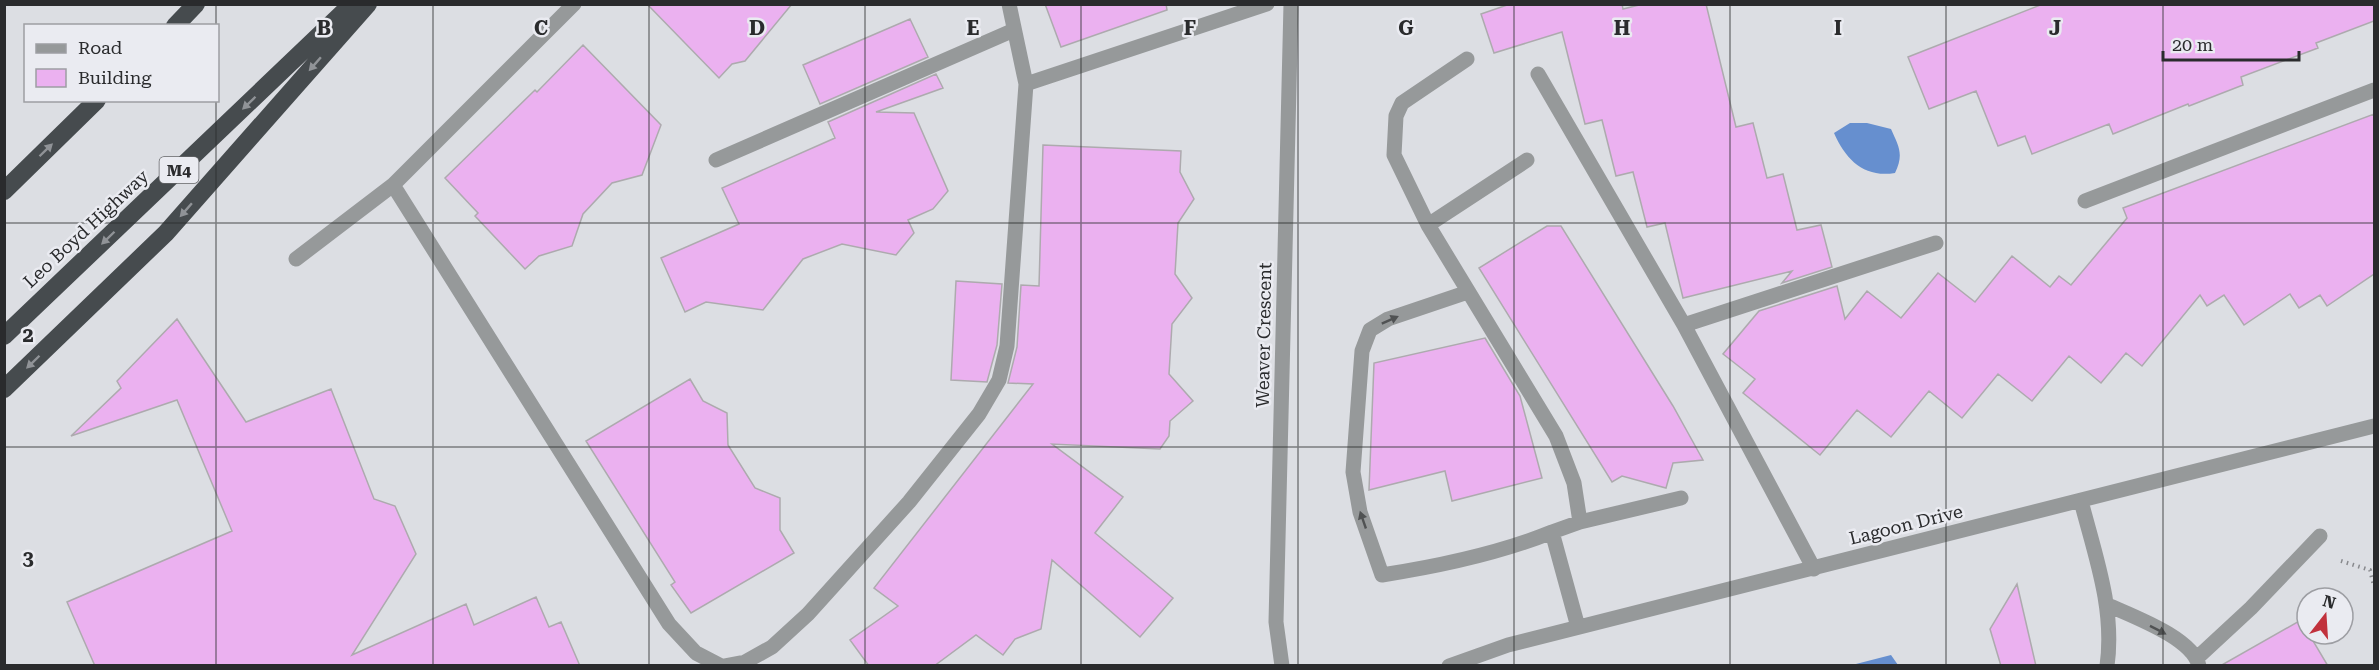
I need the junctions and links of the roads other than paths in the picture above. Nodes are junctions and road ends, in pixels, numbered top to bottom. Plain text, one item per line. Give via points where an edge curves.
1 (196, 4) edge
2 (352, 4) edge
3 (368, 4) edge
4 (574, 4) edge
5 (1009, 4) edge
6 (1267, 4) edge
7 (1291, 4) edge
8 (177, 24) edge
9 (1014, 30) junction
10 (1467, 58) dead end
11 (1538, 74) dead end
12 (1026, 84) junction
13 (2374, 90) edge
14 (96, 102) edge
15 (716, 160) dead end
16 (1527, 160) dead end
17 (393, 185) junction
18 (4, 191) edge
19 (2085, 201) dead end
20 (1428, 225) junction
21 (1936, 243) dead end
22 (296, 259) dead end
23 (1468, 292) junction
24 (1684, 325) junction
25 (4, 336) edge
26 (4, 389) edge
27 (2374, 426) edge
28 (1681, 498) dead end
29 (2081, 501) junction
30 (1580, 522) junction
31 (1552, 532) junction
32 (2320, 536) dead end
33 (1814, 568) junction
34 (2108, 605) junction
35 (1578, 627) junction
36 (2198, 662) edge
37 (722, 666) edge
38 (1282, 666) edge
39 (1449, 666) edge
40 (2107, 666) edge

1 - 8 highway
2 -> 25 highway, Leo Boyd Highway / M4
3 -> 26 highway via 166,233
4 - 17 street
5 - 9 street
6 - 12 street
7 - 38 street, Weaver Crescent via 1276,622
9 - 12 street
9 - 15 street
10 - 20 street via 1402,103 1396,116 1394,155
11 - 24 street
12 - 37 street via 1007,346 999,380 979,414 909,502 808,614 772,647 745,662
13 - 19 street
18 -> 14 highway
16 - 20 street
17 - 22 street
17 - 37 street via 669,624 696,653
20 - 23 street
21 - 24 street
23 - 30 street via 1556,435 1574,483
31 -> 23 street via 1520,545 1382,575 1360,512 1353,472 1362,351 1370,330 1388,319
24 - 33 street
27 - 29 street, Lagoon Drive
28 - 30 street
29 - 33 street, Lagoon Drive
29 - 34 street
30 - 31 street
31 - 35 street
32 - 36 street
33 - 35 street, Lagoon Drive
34 -> 36 street via 2180,640
34 - 40 street
35 - 39 street, Lagoon Drive via 1508,645

